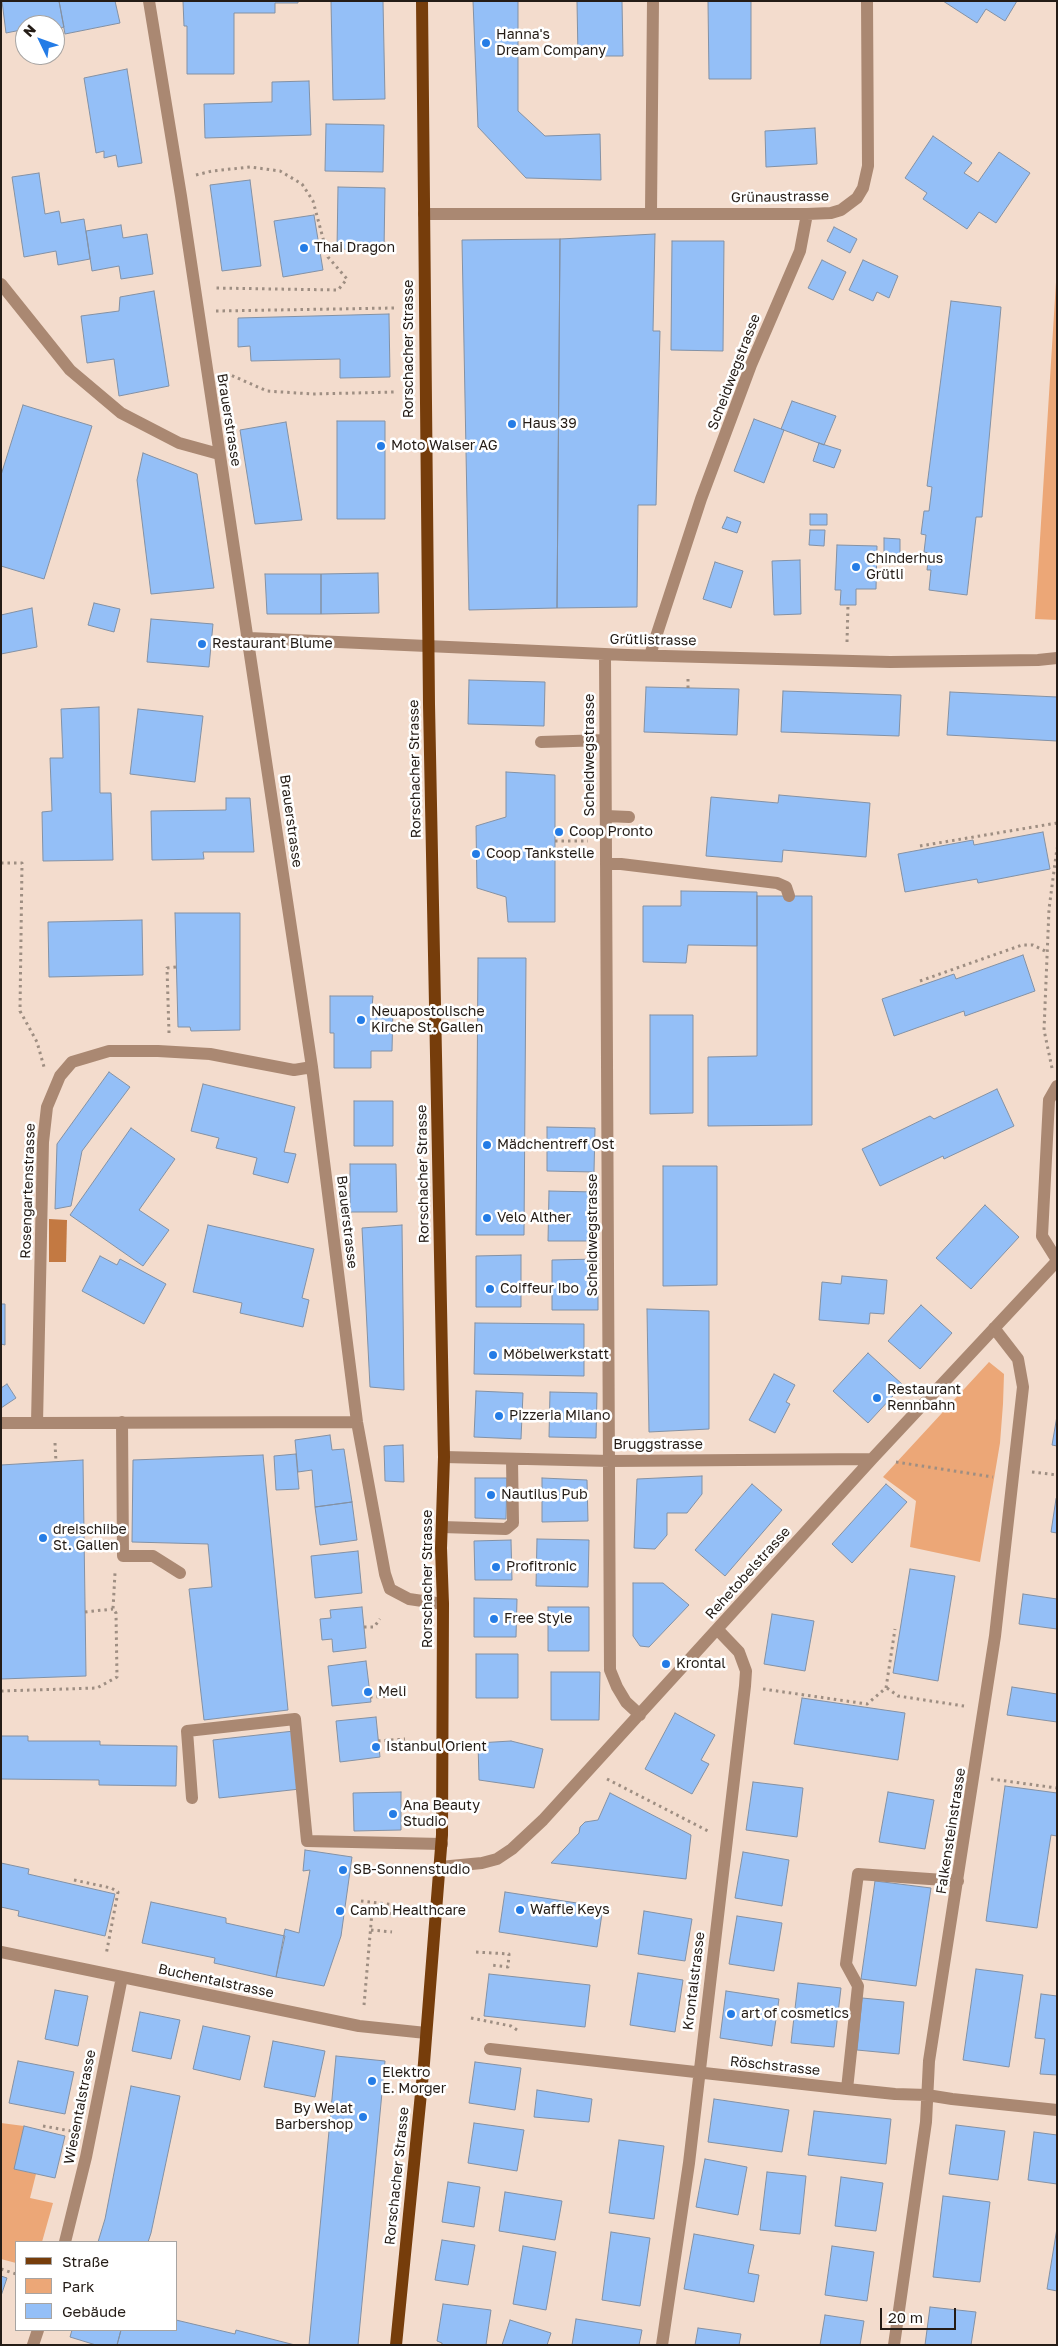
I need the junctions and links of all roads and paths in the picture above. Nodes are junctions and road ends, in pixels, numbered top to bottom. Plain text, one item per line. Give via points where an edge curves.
1 (149, 1) edge
2 (422, 1) edge
3 (653, 1) edge
4 (867, 1) edge
5 (178, 180) junction
6 (650, 212) junction
7 (424, 214) junction
8 (807, 214) junction
9 (1, 284) edge
10 (194, 288) junction
11 (394, 308) dead end
12 (198, 312) junction
13 (205, 363) junction
14 (395, 392) dead end
15 (219, 454) junction
16 (848, 605) dead end
17 (249, 638) junction
18 (846, 643) dead end
19 (429, 648) junction
20 (605, 654) junction
21 (650, 655) junction
22 (1057, 658) edge
23 (688, 672) dead end
24 (688, 688) dead end
25 (605, 740) junction
26 (541, 742) dead end
27 (606, 816) junction
28 (629, 817) dead end
29 (1057, 823) edge
30 (555, 841) dead end
31 (593, 841) dead end
32 (920, 846) dead end
33 (1057, 848) edge
34 (1, 864) edge
35 (606, 864) junction
36 (789, 896) dead end
37 (1047, 952) junction
38 (176, 968) dead end
39 (920, 981) dead end
40 (169, 1052) junction
41 (312, 1067) junction
42 (1053, 1074) dead end
43 (1055, 1088) edge
44 (52, 1092) junction
45 (1057, 1261) edge
46 (994, 1328) junction
47 (122, 1422) junction
48 (357, 1422) junction
49 (1, 1423) edge
50 (37, 1423) junction
51 (56, 1450) dead end
52 (444, 1457) junction
53 (872, 1459) junction
54 (512, 1460) junction
55 (610, 1461) junction
56 (56, 1462) dead end
57 (892, 1462) dead end
58 (1014, 1474) junction
59 (1057, 1475) edge
60 (442, 1527) junction
61 (115, 1570) dead end
62 (180, 1574) dead end
63 (443, 1604) junction
64 (113, 1609) junction
65 (85, 1612) dead end
66 (380, 1619) dead end
67 (364, 1627) dead end
68 (895, 1629) dead end
69 (716, 1630) junction
70 (745, 1686) junction
71 (886, 1688) junction
72 (1, 1691) edge
73 (404, 1696) dead end
74 (370, 1697) dead end
75 (985, 1709) junction
76 (640, 1715) junction
77 (405, 1739) dead end
78 (378, 1741) dead end
79 (602, 1777) dead end
80 (985, 1778) dead end
81 (1057, 1788) edge
82 (192, 1798) dead end
83 (712, 1832) dead end
84 (442, 1844) junction
85 (440, 1868) junction
86 (74, 1880) dead end
87 (958, 1880) junction
88 (362, 1901) dead end
89 (397, 1904) dead end
90 (397, 1914) dead end
91 (371, 1930) junction
92 (392, 1932) dead end
93 (1, 1952) edge
94 (476, 1952) dead end
95 (106, 1958) dead end
96 (490, 1965) dead end
97 (122, 1977) junction
98 (364, 2005) dead end
99 (471, 2018) dead end
100 (426, 2033) junction
101 (523, 2040) dead end
102 (490, 2048) dead end
103 (698, 2073) junction
104 (847, 2089) junction
105 (927, 2094) junction
106 (1057, 2110) edge
107 (43, 2126) dead end
108 (74, 2132) dead end
109 (65, 2241) edge
110 (1, 2269) edge
111 (15, 2274) edge
112 (38, 2331) edge
113 (33, 2345) edge
114 (396, 2345) edge
115 (662, 2345) edge
116 (894, 2345) edge

1 - 5 street, Brauerstrasse
2 - 7 main road, Rorschacher Strasse
3 - 6 street
4 - 8 street, Grünaustrasse via 867,177 863,188 849,205 831,213
5 - 10 street, Brauerstrasse
5 - 10 path via 212,171 250,167 280,171 302,184 313,201 328,257 346,280 338,290
6 - 7 street, Grünaustrasse
6 - 8 street, Grünaustrasse
7 - 19 main road, Rorschacher Strasse
8 - 21 street, Scheidwegstrasse via 800,251 747,374
9 - 15 street via 70,370 121,413 179,443
10 - 12 street, Brauerstrasse
11 - 12 path
12 - 13 street, Brauerstrasse
13 - 14 path via 267,391 313,394
13 - 15 street, Brauerstrasse
15 - 17 street, Brauerstrasse
16 - 18 path
17 - 19 street, Grütlistrasse
17 - 41 street, Brauerstrasse
19 - 20 street, Grütlistrasse
19 - 52 main road, Rorschacher Strasse
20 - 21 street, Grütlistrasse
20 - 25 street, Scheidwegstrasse
21 - 22 street, Grütlistrasse via 890,662
23 - 24 path
25 - 26 street
25 - 27 street, Scheidwegstrasse
27 - 28 street
27 - 35 street, Scheidwegstrasse
29 - 32 path
30 - 31 path
33 - 37 path
34 - 44 path via 22,863 20,1011 36,1042
35 - 36 street via 776,883 786,887
35 - 55 street, Scheidwegstrasse
37 - 39 path via 1033,945 1022,945
37 - 42 path via 1044,1030
38 - 40 path via 167,968
40 - 41 street, Rosengartenstrasse via 210,1054 294,1070
40 - 44 street, Rosengartenstrasse via 109,1052 88,1056 72,1062
41 - 48 street, Brauerstrasse
43 - 45 street via 1049,1100 1042,1236
44 - 50 street, Rosengartenstrasse via 43,1142
45 - 46 street, Rehetobelstrasse
46 - 53 street, Rehetobelstrasse
46 - 58 street, Falkensteinstrasse via 1018,1359 1023,1387
47 - 48 street
47 - 50 street
47 - 62 street via 123,1556 153,1556
48 - 63 street, Brauerstrasse via 390,1589 409,1599
49 - 50 street
51 - 56 path
52 - 54 street, Bruggstrasse
52 - 60 main road, Rorschacher Strasse
53 - 55 street, Bruggstrasse
53 - 69 street, Rehetobelstrasse
54 - 55 street, Bruggstrasse
54 - 60 street via 513,1523 506,1530
55 - 76 street, Scheidwegstrasse via 610,1670 626,1702
57 - 58 path
58 - 59 path
58 - 75 street, Falkensteinstrasse
60 - 63 main road, Rorschacher Strasse
61 - 64 path
63 - 84 main road, Rorschacher Strasse
64 - 65 path
64 - 72 path via 116,1612 117,1677 97,1688
66 - 67 path via 374,1627
68 - 71 path
69 - 70 street, Krontalstrasse via 739,1652 746,1671
69 - 76 street, Rehetobelstrasse
70 - 71 path via 867,1704
70 - 103 street, Krontalstrasse
71 - 75 path via 898,1696
73 - 74 path
75 - 87 street, Falkensteinstrasse
76 - 85 street, Rehetobelstrasse via 512,1849 497,1859 482,1863
77 - 78 path
79 - 83 path
80 - 81 path
82 - 84 street via 187,1730 295,1719 307,1841
84 - 85 main road, Rorschacher Strasse
85 - 100 main road, Rorschacher Strasse
86 - 95 path via 118,1892
87 - 104 street via 858,1874 846,1964 858,1986
87 - 105 street, Falkensteinstrasse via 929,2061
88 - 89 path
90 - 91 path via 372,1912
91 - 92 path
91 - 98 path
93 - 97 street, Buchentalstrasse
94 - 96 path via 509,1954 508,1967
97 - 100 street, Buchentalstrasse via 359,2026
97 - 109 street, Wiesentalstrasse via 86,2157
99 - 101 path via 516,2028
100 - 114 main road, Rorschacher Strasse
102 - 103 street, Röschstrasse
103 - 104 street, Röschstrasse
103 - 115 street, Krontalstrasse via 689,2163
104 - 105 street, Röschstrasse
105 - 106 street, Röschstrasse
105 - 116 street, Falkensteinstrasse via 926,2122
107 - 108 path
110 - 111 path
112 - 113 street

